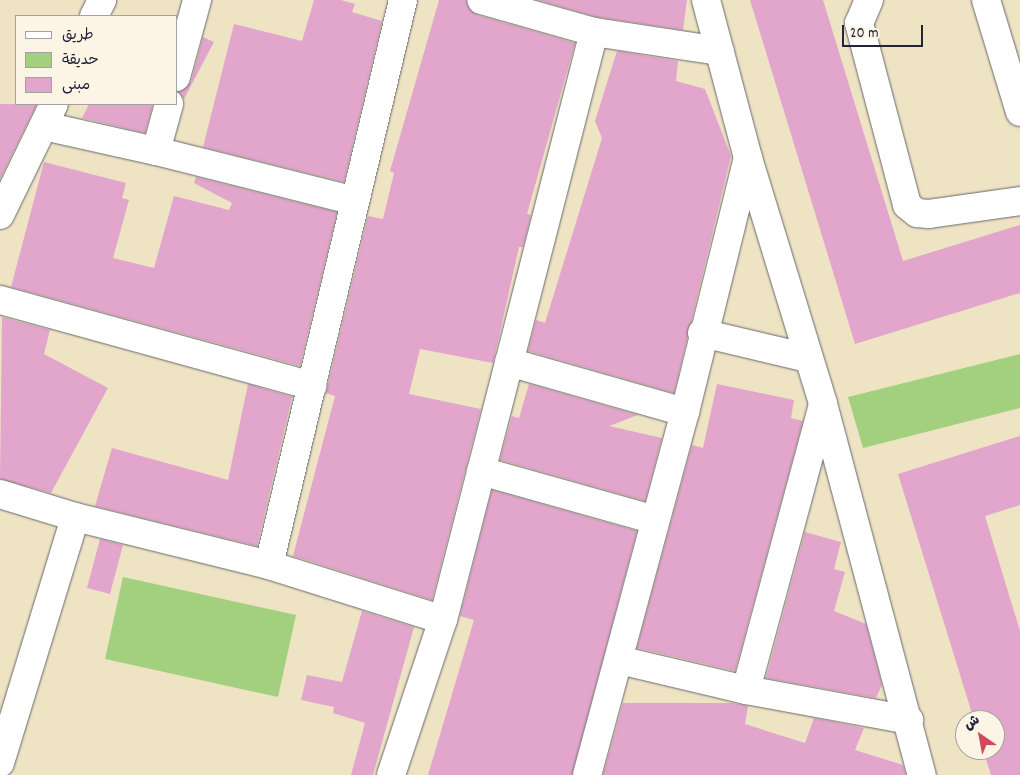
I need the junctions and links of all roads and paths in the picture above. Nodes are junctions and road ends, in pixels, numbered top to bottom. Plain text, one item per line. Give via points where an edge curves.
1 (102, 0) edge
2 (197, 0) edge
3 (403, 0) edge
4 (481, 0) edge
5 (706, 0) edge
6 (869, 0) edge
7 (986, 0) edge
8 (94, 15) edge
9 (594, 32) junction
10 (720, 51) junction
11 (178, 70) edge
12 (169, 105) edge
13 (1020, 112) edge
14 (49, 115) edge
15 (156, 151) junction
16 (748, 158) junction
17 (1020, 200) edge
18 (355, 201) junction
19 (0, 215) edge
20 (0, 300) edge
21 (702, 333) junction
22 (808, 358) junction
23 (509, 362) junction
24 (312, 386) junction
25 (823, 404) junction
26 (685, 412) junction
27 (481, 471) junction
28 (0, 494) edge
29 (75, 517) junction
30 (654, 520) junction
31 (269, 565) junction
32 (443, 620) junction
33 (619, 660) junction
34 (746, 690) junction
35 (10, 699) edge
36 (909, 720) junction
37 (0, 763) edge
38 (391, 775) edge
39 (587, 775) edge
40 (922, 775) edge

1 - 8 street
2 - 11 street
3 - 18 street
4 - 9 street
5 - 10 street
6 - 17 street via 859,24 898,180 908,205 917,213 929,214
7 - 13 street
9 - 10 street
9 - 23 street
10 - 16 street
12 - 15 street
14 - 15 street
14 - 19 street
15 - 18 street
16 - 21 street
16 - 22 street
18 - 24 street
20 - 24 street
21 - 22 street
21 - 26 street
22 - 25 street
23 - 26 street
23 - 27 street
24 - 31 street
25 - 34 street
25 - 36 street
26 - 30 street
27 - 30 street
27 - 32 street
28 - 29 street
29 - 31 street
29 - 35 street
30 - 33 street
31 - 32 street
32 - 38 street
33 - 34 street
33 - 39 street
34 - 36 street
35 - 37 street
36 - 40 street

